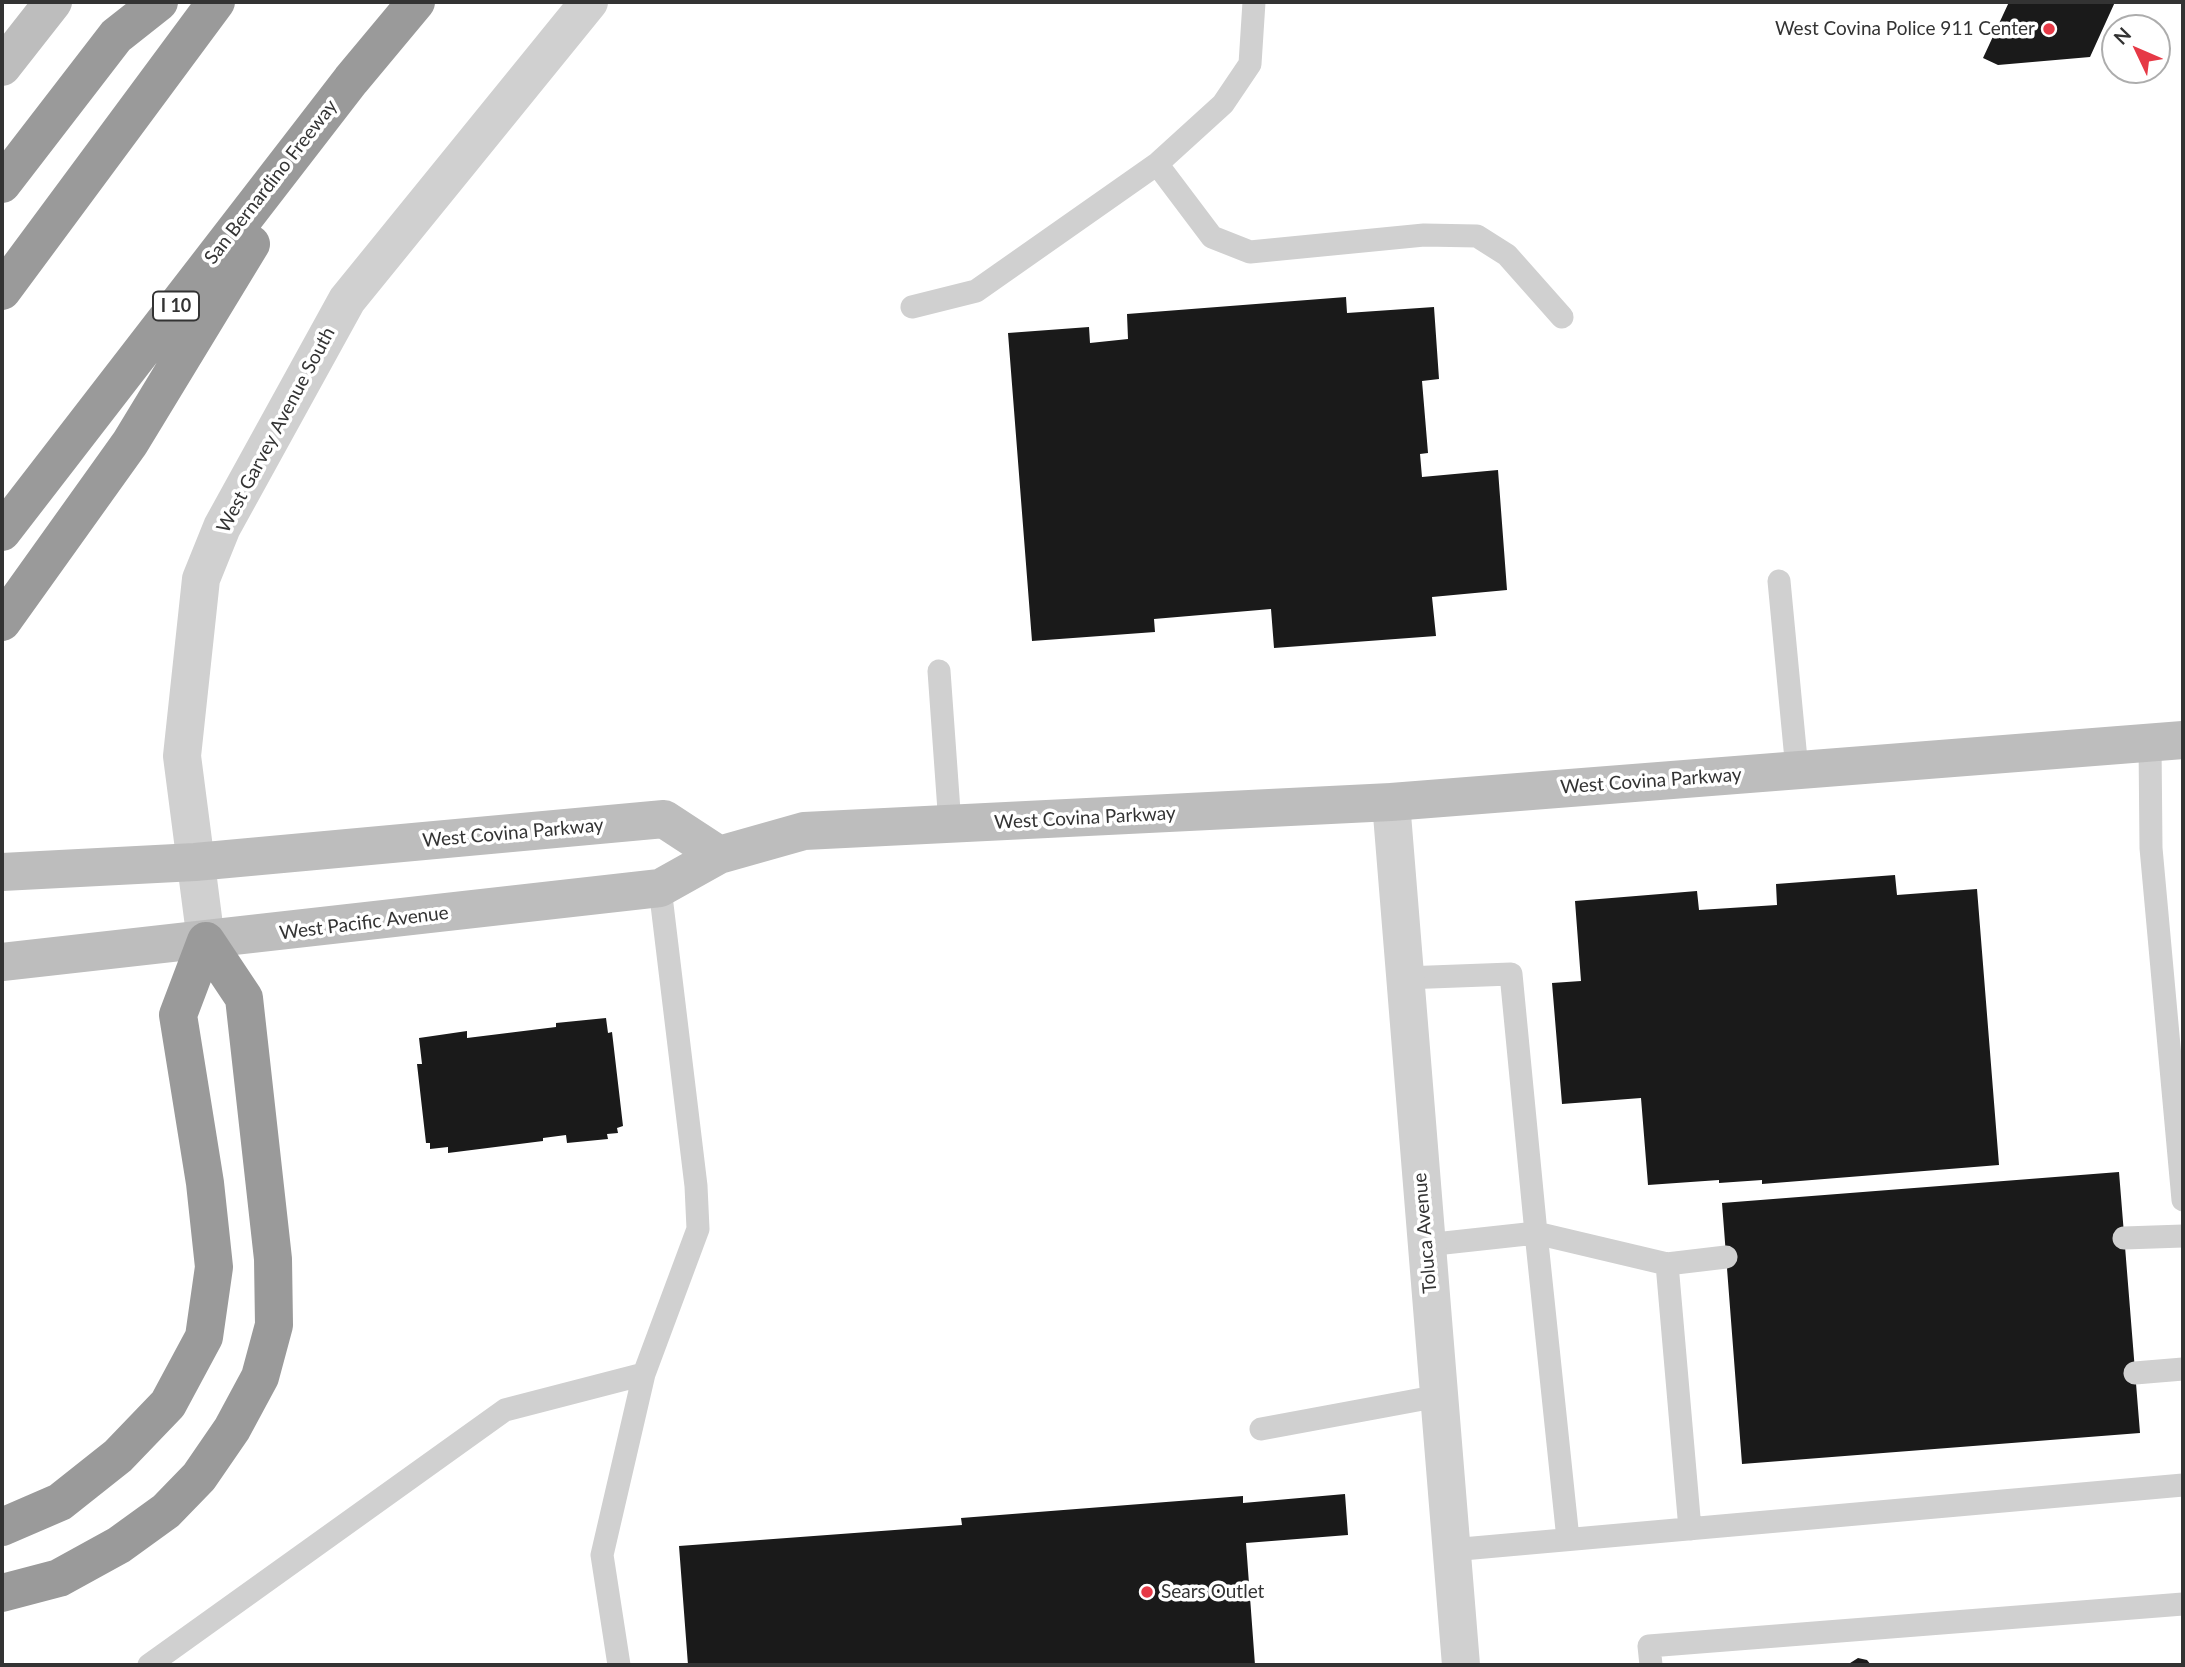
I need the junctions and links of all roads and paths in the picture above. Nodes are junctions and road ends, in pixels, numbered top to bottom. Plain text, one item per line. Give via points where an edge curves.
1 (53, 2) edge
2 (159, 2) edge
3 (216, 2) edge
4 (416, 2) edge
5 (589, 2) edge
6 (1254, 2) edge
7 (2, 67) edge
8 (351, 80) junction
9 (1157, 164) junction
10 (2, 184) edge
11 (2, 291) edge
12 (912, 307) dead end
13 (1562, 317) dead end
14 (2, 532) edge
15 (1779, 581) dead end
16 (2, 622) edge
17 (939, 671) dead end
18 (2166, 741) edge
19 (1797, 770) junction
20 (1391, 802) junction
21 (950, 825) junction
22 (719, 855) junction
23 (195, 862) junction
24 (2, 872) edge
25 (660, 888) junction
26 (206, 941) junction
27 (2, 962) edge
28 (1404, 978) junction
29 (2183, 1200) edge
30 (1536, 1233) junction
31 (2183, 1236) edge
32 (2124, 1238) dead end
33 (1426, 1245) junction
34 (1726, 1258) dead end
35 (1667, 1264) junction
36 (2183, 1369) edge
37 (2135, 1373) dead end
38 (644, 1374) junction
39 (1438, 1396) junction
40 (1261, 1429) dead end
41 (2183, 1485) edge
42 (2, 1527) edge
43 (1690, 1529) junction
44 (1568, 1539) junction
45 (1451, 1550) junction
46 (2, 1593) edge
47 (2183, 1604) edge
48 (149, 1665) edge
49 (619, 1665) edge
50 (1461, 1665) edge
51 (1651, 1665) edge

1 - 7 street
2 - 10 highway via 117,36
3 - 11 highway
4 - 8 highway, San Bernardino Freeway / I 10
5 - 23 street, West Garvey Avenue South via 346,300 222,527 201,579 182,756
6 - 9 lane via 1250,64 1223,104
8 - 14 highway, San Bernardino Freeway / I 10
8 - 16 highway via 130,443
9 - 12 lane via 976,291
9 - 13 lane via 1213,237 1250,252 1424,234 1478,236 1507,255
15 - 19 lane
17 - 21 lane
18 - 19 street, West Covina Parkway
18 - 29 lane via 2151,848
19 - 20 street, West Covina Parkway
20 - 21 street, West Covina Parkway
20 - 28 street, Toluca Avenue
21 - 22 street, West Covina Parkway via 804,831
22 - 23 street, West Covina Parkway via 664,819
22 - 25 street, West Pacific Avenue
23 - 24 street, West Covina Parkway
23 - 26 street, West Garvey Avenue South
25 - 26 street, West Pacific Avenue
25 - 38 lane via 698,1229
26 - 27 street, West Pacific Avenue
26 - 42 highway via 178,1015 214,1267 204,1337 168,1404 118,1456 60,1502
26 - 46 highway via 244,998 273,1259 274,1325 260,1377 199,1477 166,1511 120,1545 59,1578
28 - 30 lane via 1511,974
28 - 33 street, Toluca Avenue
30 - 33 lane
30 - 35 lane
30 - 44 lane
31 - 32 lane
33 - 39 street, Toluca Avenue
34 - 35 lane
35 - 43 lane
36 - 37 lane
38 - 48 lane via 505,1410
38 - 49 lane via 602,1555
39 - 40 lane
39 - 45 street, Toluca Avenue
41 - 43 lane
43 - 44 lane
44 - 45 lane
45 - 50 street, Toluca Avenue
47 - 51 lane via 1649,1646

